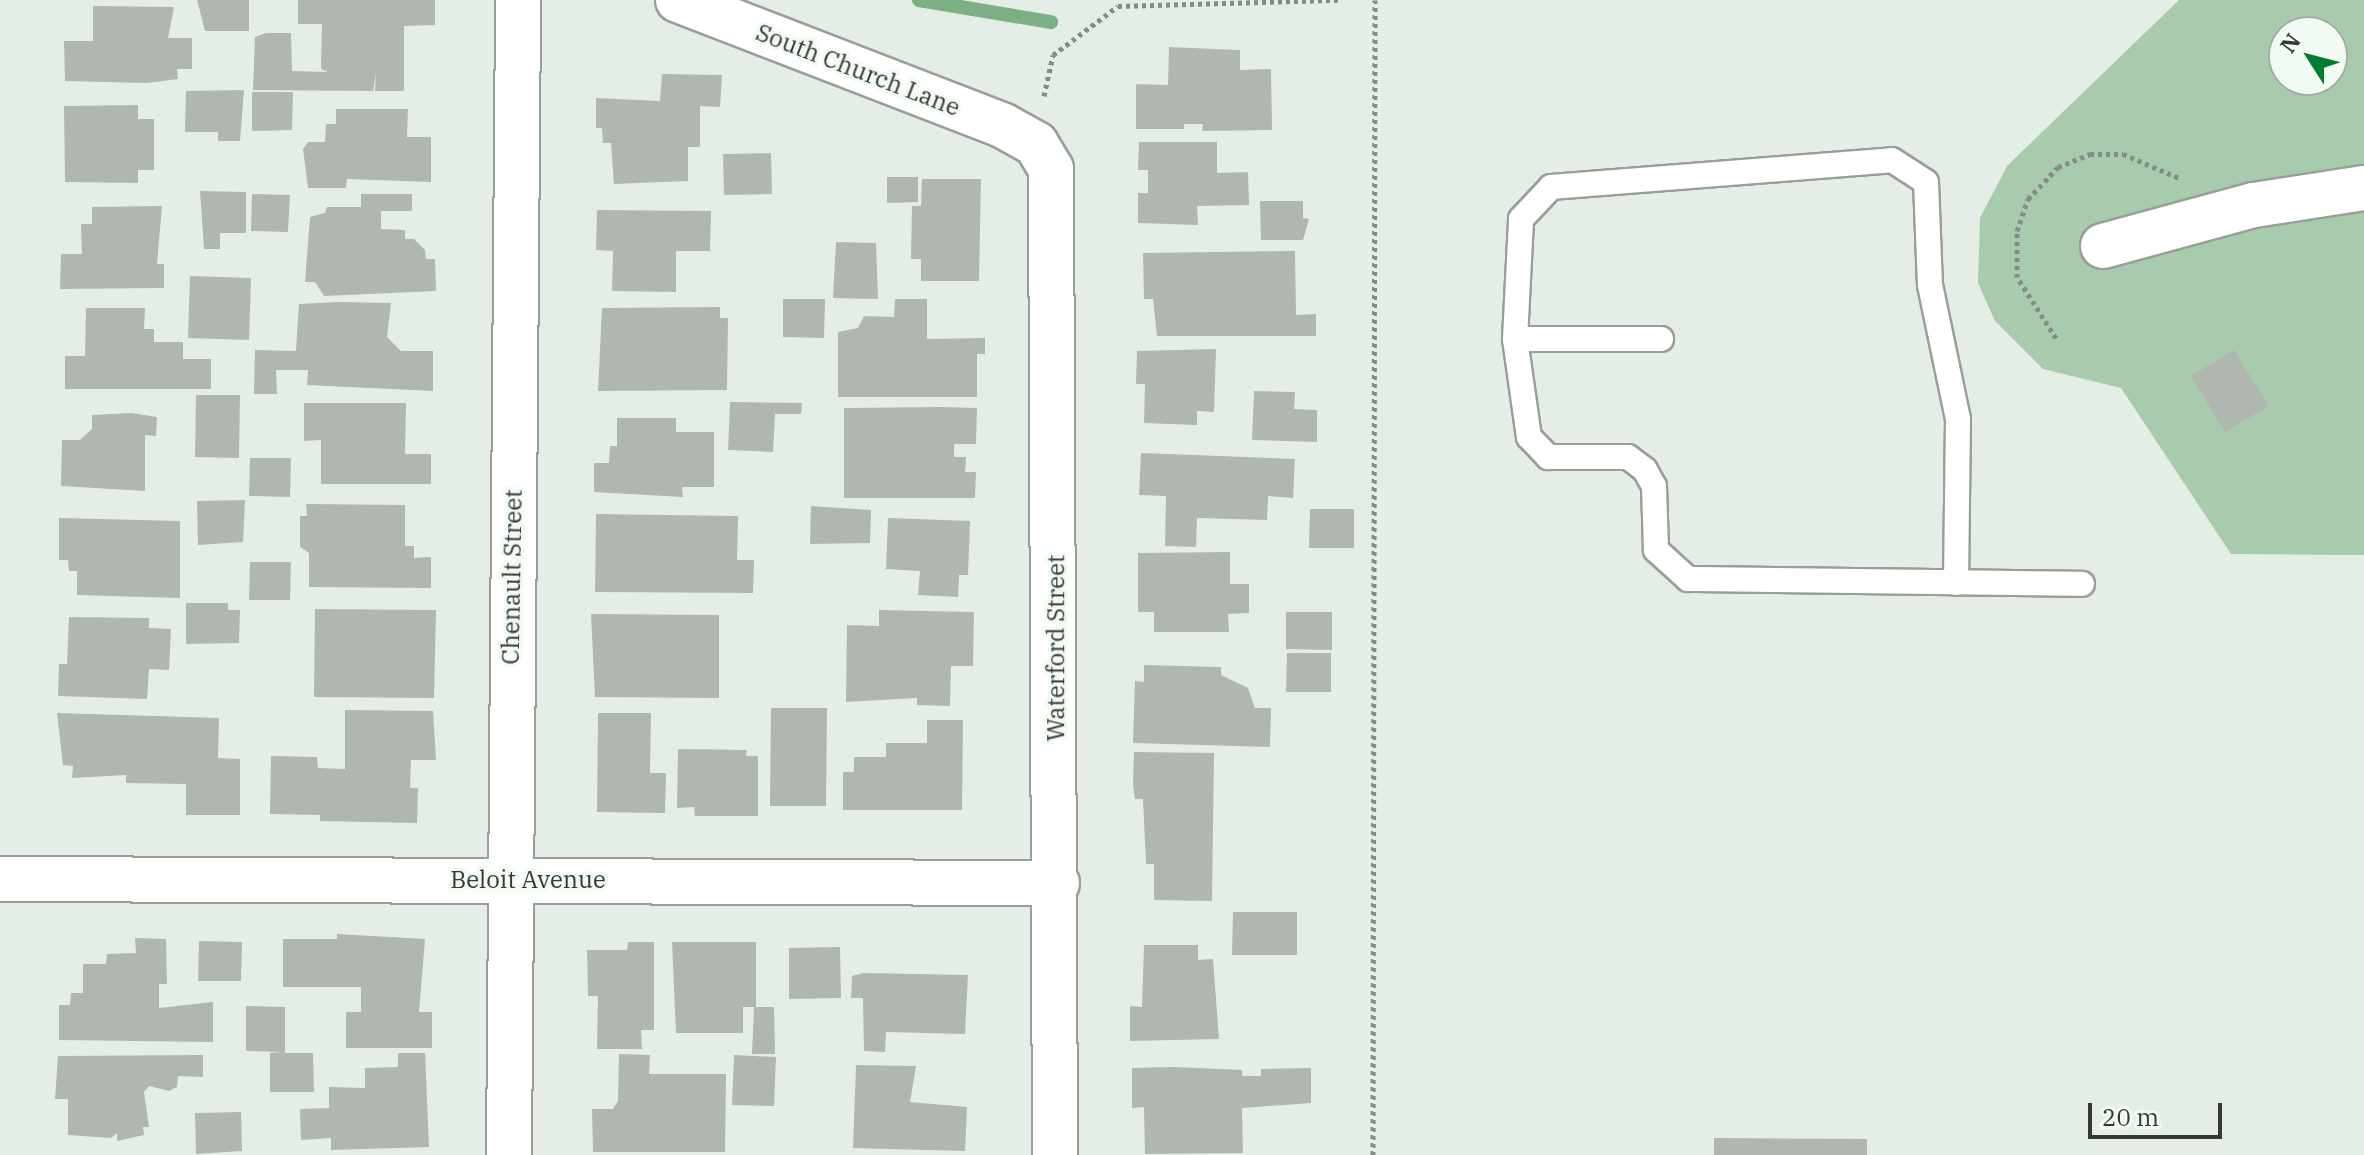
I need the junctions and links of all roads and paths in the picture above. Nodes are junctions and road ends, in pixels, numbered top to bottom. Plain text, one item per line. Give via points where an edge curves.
1 (518, 0) edge
2 (678, 0) edge
3 (1339, 0) edge
4 (1375, 0) edge
5 (1036, 144) junction
6 (2364, 188) edge
7 (2103, 246) dead end
8 (1515, 339) junction
9 (1661, 339) dead end
10 (1956, 583) junction
11 (2082, 584) dead end
12 (0, 879) edge
13 (510, 880) junction
14 (1057, 883) junction
15 (509, 1155) edge
16 (1055, 1155) edge
17 (1373, 1155) edge

1 - 13 street, Chenault Street
2 - 5 street, South Church Lane via 1002,125
3 - 5 path via 1118,6 1053,55
4 - 17 path
5 - 14 street, Waterford Street via 1051,169 1055,194
6 - 7 street via 2254,205
8 - 9 lane
8 - 10 lane via 1529,437 1548,457 1628,457 1645,470 1654,486 1656,550 1688,579
8 - 10 lane via 1521,219 1551,187 1892,160 1926,182 1930,285 1958,419
10 - 11 lane
12 - 13 street, Beloit Avenue
13 - 14 street, Beloit Avenue
13 - 15 street, Chenault Street
14 - 16 street, Waterford Street

